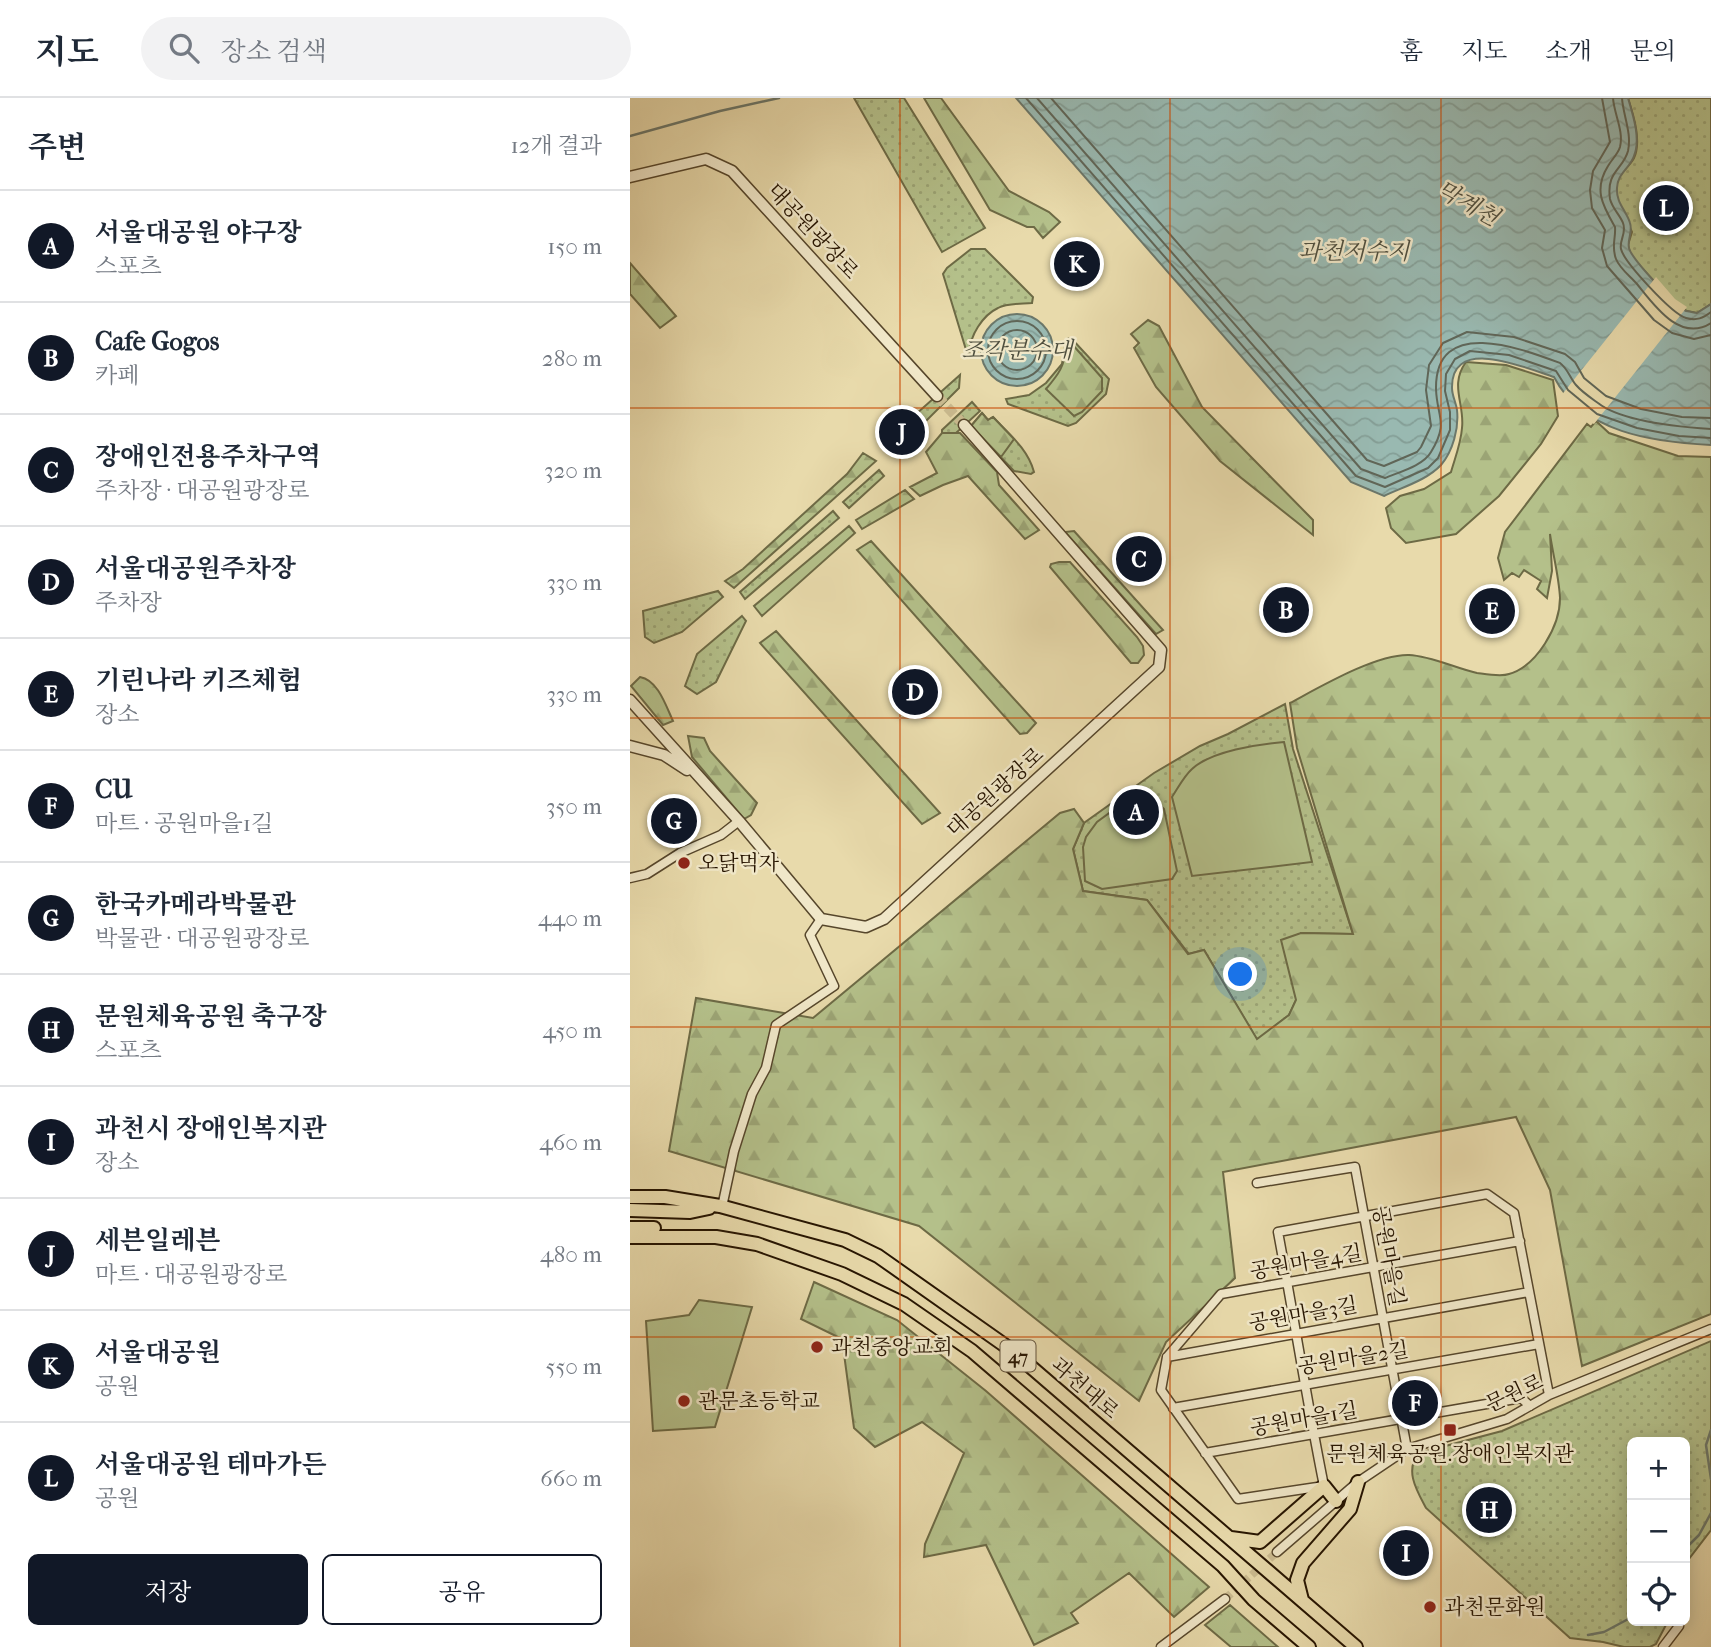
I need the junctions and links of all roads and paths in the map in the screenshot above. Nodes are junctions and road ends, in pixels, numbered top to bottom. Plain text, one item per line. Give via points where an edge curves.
1 (630, 177) edge
2 (937, 396) tunnel mouth
3 (964, 425) tunnel mouth
4 (630, 700) edge
5 (630, 746) edge
6 (702, 781) junction
7 (738, 821) junction
8 (630, 878) edge
9 (821, 919) junction
10 (1258, 1183) dead end
11 (630, 1197) edge
12 (721, 1206) junction
13 (630, 1210) edge
14 (1364, 1217) junction
15 (630, 1228) edge
16 (630, 1237) edge
17 (716, 1237) junction
18 (1520, 1241) junction
19 (1373, 1267) junction
20 (1288, 1283) junction
21 (1529, 1293) junction
22 (1383, 1318) junction
23 (1711, 1329) edge
24 (1296, 1333) junction
25 (1539, 1344) junction
26 (1167, 1357) junction
27 (1392, 1370) junction
28 (1305, 1384) junction
29 (1549, 1395) junction
30 (1530, 1406) junction
31 (1173, 1408) junction
32 (1401, 1419) junction
33 (1314, 1435) junction
34 (1407, 1449) junction
35 (1205, 1453) junction
36 (1358, 1482) junction
37 (1324, 1486) junction
38 (1336, 1500) junction
39 (1230, 1538) junction
40 (1277, 1552) tunnel mouth
41 (1225, 1599) tunnel mouth
42 (1302, 1601) junction
43 (1161, 1647) edge
44 (1309, 1647) edge
45 (1356, 1647) edge
46 (1663, 1647) edge
47 (1671, 1647) edge

1 - 2 street, 대공원광장로 via 706,159 732,171
3 - 9 street, 대공원광장로 via 1161,650 1160,667 884,919 866,927
4 - 6 street
5 - 6 street via 664,755
6 - 7 street
7 - 8 street via 648,874
7 - 9 street
9 - 12 street via 810,935 834,986 776,1025 766,1068 752,1094 734,1151
10 - 14 street, 공원마을길 via 1355,1167
11 - 12 highway, 과천대로 / 47
12 - 13 highway via 690,1212
12 - 39 highway, 과천대로 / 47 via 845,1240 878,1255 1010,1349
14 - 18 street via 1487,1194 1514,1213
14 - 19 street, 공원마을길
14 - 20 street via 1278,1232
15 - 17 highway via 687,1228
16 - 17 highway, 47
17 - 44 highway, 47 via 757,1244 842,1273 937,1325 1223,1566
18 - 19 street, 공원마을4길
18 - 21 street
19 - 20 street, 공원마을4길
19 - 22 street, 공원마을길
20 - 24 street
20 - 26 street, 공원마을4길 via 1222,1294
21 - 22 street, 공원마을3길
21 - 25 street
22 - 24 street, 공원마을3길
22 - 27 street, 공원마을길
23 - 29 street, 문원로
24 - 26 street, 공원마을3길
24 - 28 street
25 - 27 street, 공원마을2길
25 - 29 street
26 - 31 street via 1161,1390
27 - 28 street, 공원마을2길
27 - 32 street, 공원마을길
28 - 31 street, 공원마을2길
28 - 33 street
29 - 30 street, 문원로
30 - 32 street, 공원마을1길 via 1521,1398
30 - 34 street, 문원로 via 1507,1419
31 - 35 street
32 - 33 street, 공원마을1길
32 - 34 street, 공원마을길
33 - 35 street, 공원마을1길
33 - 37 street
34 - 36 street, 문원로
35 - 37 street via 1238,1499
36 - 38 street, 문원로
36 - 42 highway via 1350,1509 1303,1563 1297,1580
37 - 38 highway
37 - 39 highway via 1260,1542
38 - 40 street, 문원로
39 - 42 highway, 과천대로 / 47
41 - 43 street
42 - 45 highway, 과천대로 / 47
46 - 47 street via 1679,1626

